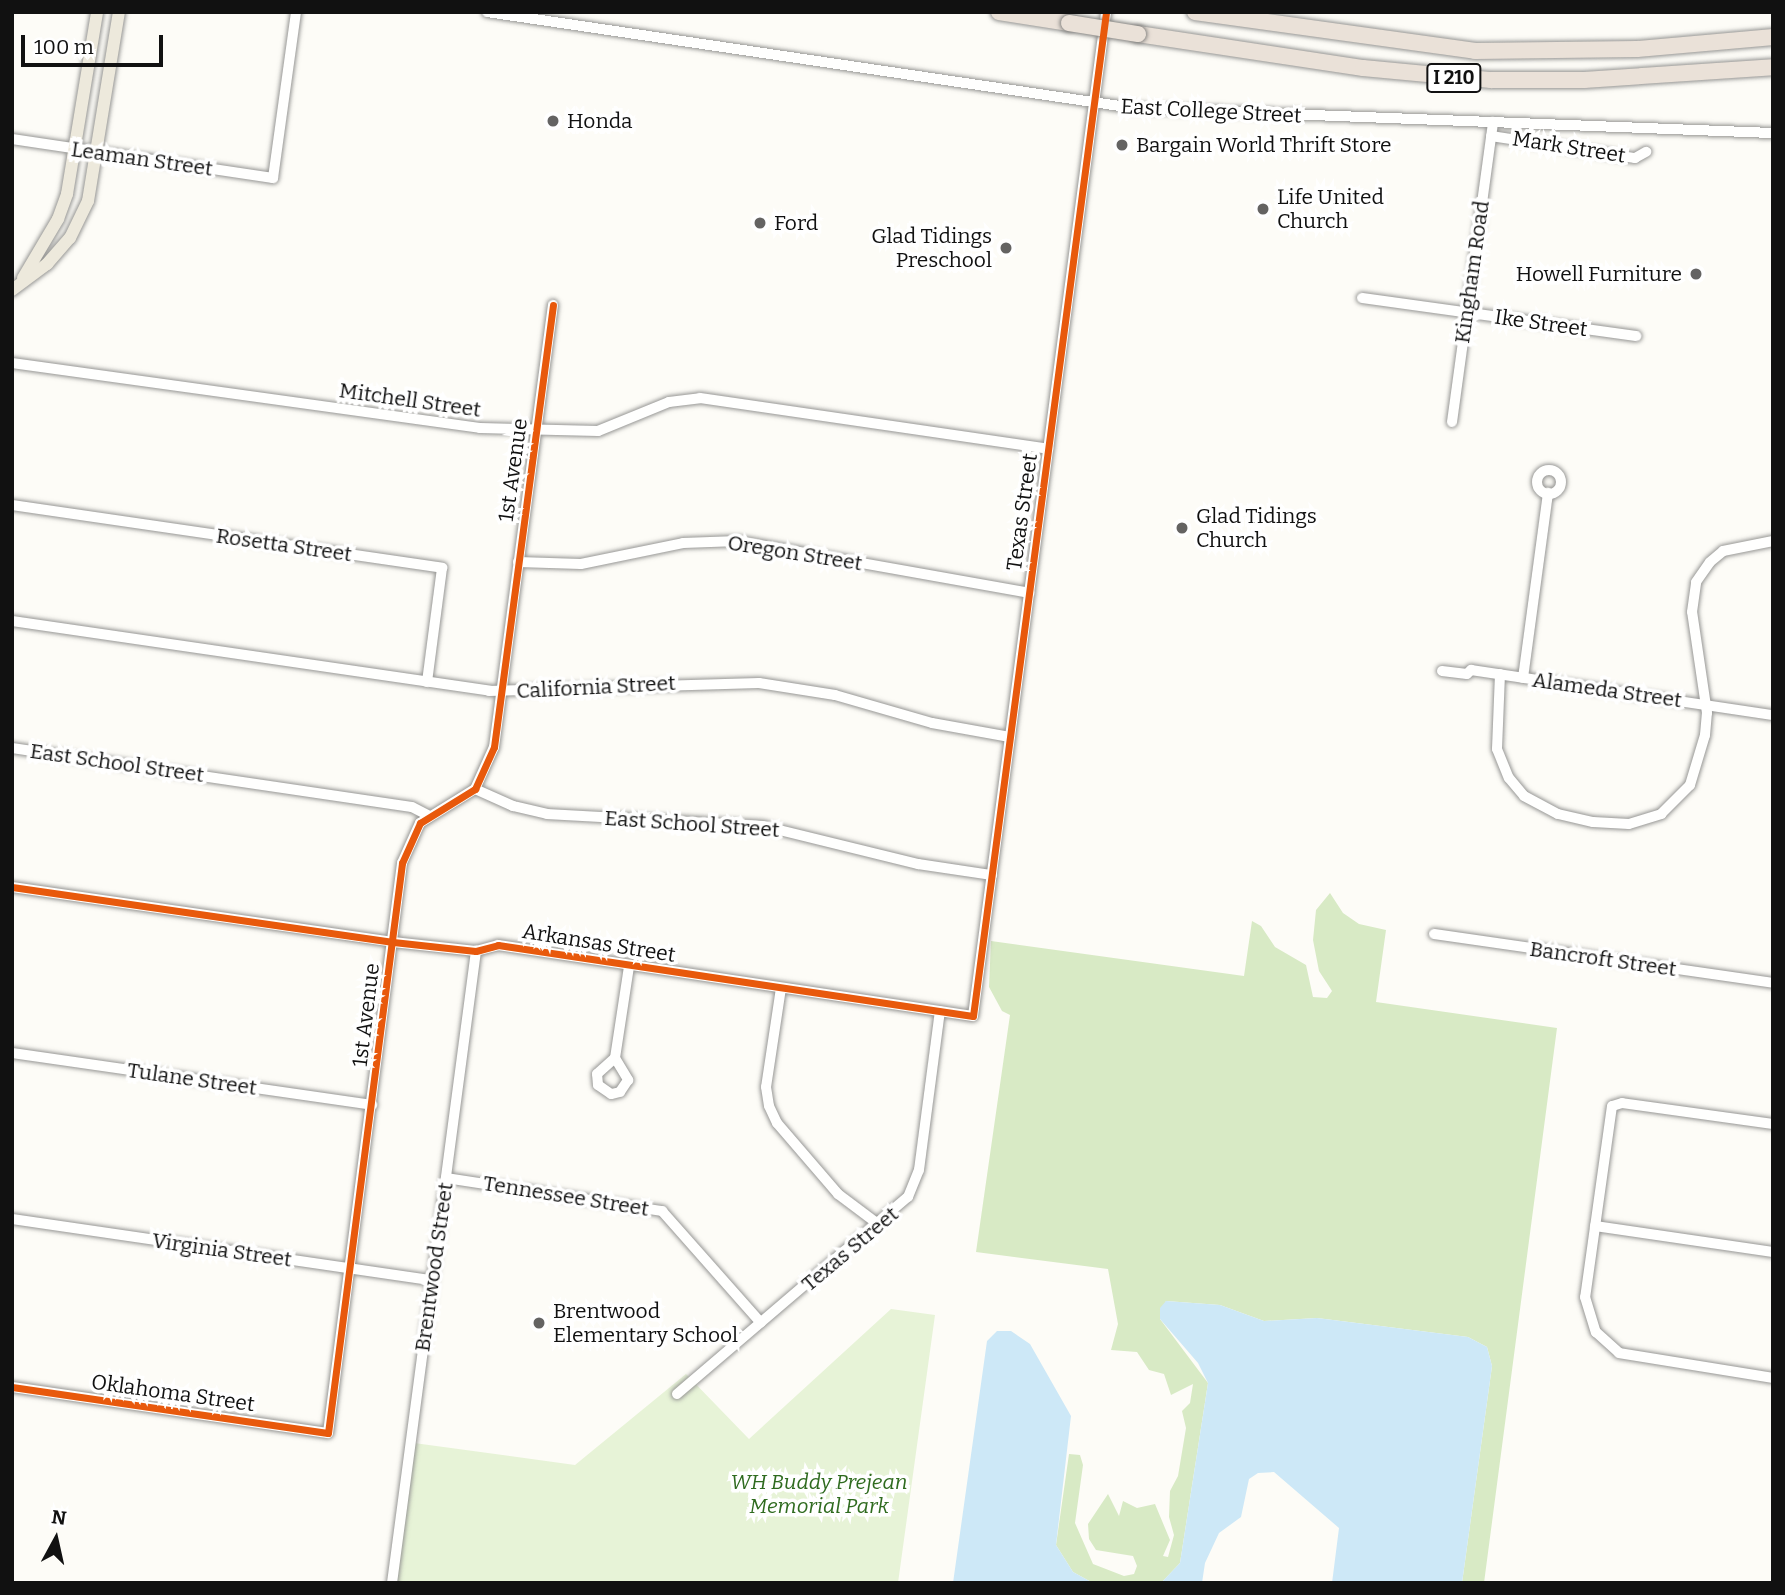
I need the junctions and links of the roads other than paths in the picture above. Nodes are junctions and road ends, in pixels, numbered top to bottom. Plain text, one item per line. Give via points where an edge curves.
1 (97, 12) edge
2 (119, 12) edge
3 (296, 12) edge
4 (487, 12) edge
5 (531, 12) edge
6 (999, 12) edge
7 (1106, 12) edge
8 (1195, 12) edge
9 (571, 23) junction
10 (1773, 37) edge
11 (1773, 67) edge
12 (1094, 104) junction
13 (1493, 122) junction
14 (1773, 133) edge
15 (1491, 136) junction
16 (12, 139) edge
17 (75, 149) junction
18 (1646, 152) dead end
19 (99, 153) junction
20 (17, 286) edge
21 (1362, 298) dead end
22 (552, 305) dead end
23 (1467, 312) junction
24 (1636, 336) dead end
25 (12, 363) edge
26 (1452, 422) dead end
27 (536, 431) junction
28 (1048, 449) junction
29 (1548, 493) dead end
30 (12, 505) edge
31 (1773, 541) edge
32 (518, 562) junction
33 (1029, 593) junction
34 (12, 621) edge
35 (1443, 671) dead end
36 (1500, 674) junction
37 (1523, 678) junction
38 (427, 682) junction
39 (501, 692) junction
40 (1706, 705) junction
41 (1773, 715) edge
42 (1010, 737) junction
43 (12, 748) edge
44 (475, 789) junction
45 (428, 815) junction
46 (992, 875) junction
47 (12, 887) edge
48 (1434, 934) dead end
49 (393, 942) junction
50 (476, 951) junction
51 (629, 965) junction
52 (1773, 984) edge
53 (781, 988) junction
54 (940, 1011) junction
55 (973, 1016) joint
56 (12, 1053) edge
57 (615, 1058) dead end
58 (372, 1105) junction
59 (1773, 1124) edge
60 (446, 1178) junction
61 (12, 1219) edge
62 (878, 1224) junction
63 (1595, 1226) junction
64 (1773, 1252) edge
65 (350, 1268) junction
66 (432, 1280) junction
67 (761, 1324) junction
68 (1773, 1378) edge
69 (12, 1387) edge
70 (677, 1394) dead end
71 (328, 1433) joint
72 (392, 1583) edge

1 - 17 main road
2 - 19 main road
3 - 19 street, Leaman Street via 272,178
4 - 9 street, East College Street
5 - 9 street, East College Street
6 - 11 highway, I 210, bridge via 1363,68 1491,80 1584,80
7 - 12 street, Texas Street
8 - 10 highway, I 210 via 1475,51 1610,50
9 - 12 street, East College Street
12 - 13 street, East College Street
12 - 28 street, Texas Street
13 - 14 street, East College Street
13 - 15 street, Kingham Road
15 - 18 street, Mark Street via 1635,158
15 - 23 street, Kingham Road
16 - 17 street, Leaman Street
17 - 19 street, Leaman Street
17 - 20 main road via 58,219
19 - 20 main road via 88,201 70,238 47,264
21 - 23 street, Ike Street
22 - 27 street, 1st Avenue
23 - 24 street, Ike Street
23 - 26 street, Kingham Road
25 - 27 street, Mitchell Street via 466,426
27 - 28 street, Mitchell Street via 598,431 669,402 700,398
27 - 32 street, 1st Avenue
28 - 33 street, Texas Street
29 - 37 street
30 - 38 street, Rosetta Street via 442,568
31 - 40 street via 1723,551 1696,582 1692,612
32 - 33 street, Oregon Street via 581,564 683,543 738,541
32 - 39 street, 1st Avenue
33 - 42 street, Texas Street
34 - 38 street, California Street
35 - 36 street, Alameda Street
36 - 37 street, Alameda Street
36 - 40 street via 1495,732 1509,778 1524,796 1545,808 1593,822 1618,824 1651,818 1682,796 1700,760
37 - 40 street, Alameda Street
38 - 39 street, California Street
39 - 42 street, California Street via 759,683 835,695 932,723
39 - 44 street, 1st Avenue via 493,751
40 - 41 street, Alameda Street
42 - 46 street, Texas Street
43 - 45 street, East School Street via 412,807
44 - 45 street, 1st Avenue
44 - 46 street, East School Street via 513,806 547,814 762,826 918,864
45 - 49 street, 1st Avenue via 404,852
46 - 55 street, Texas Street
47 - 49 street, Arkansas Street
48 - 52 street, Bancroft Street
49 - 50 street, Arkansas Street
49 - 58 street, 1st Avenue
50 - 51 street, Arkansas Street via 498,945
50 - 60 street, Brentwood Street
51 - 53 street, Arkansas Street
51 - 57 street
53 - 54 street, Arkansas Street
53 - 62 street via 765,1087 769,1106 777,1122 838,1194
54 - 55 street, Arkansas Street
54 - 62 street, Texas Street via 919,1170 908,1197
56 - 58 street, Tulane Street
58 - 65 street, 1st Avenue
59 - 63 street via 1622,1103 1612,1106
60 - 66 street, Brentwood Street
60 - 67 street, Tennessee Street via 662,1211
61 - 65 street, Virginia Street
62 - 67 street, Texas Street
63 - 64 street
63 - 68 street via 1586,1306 1596,1332 1610,1347 1643,1360
65 - 66 street, Virginia Street
65 - 71 street, 1st Avenue
66 - 72 street, Brentwood Street
67 - 70 street, Texas Street
69 - 71 street, Oklahoma Street

